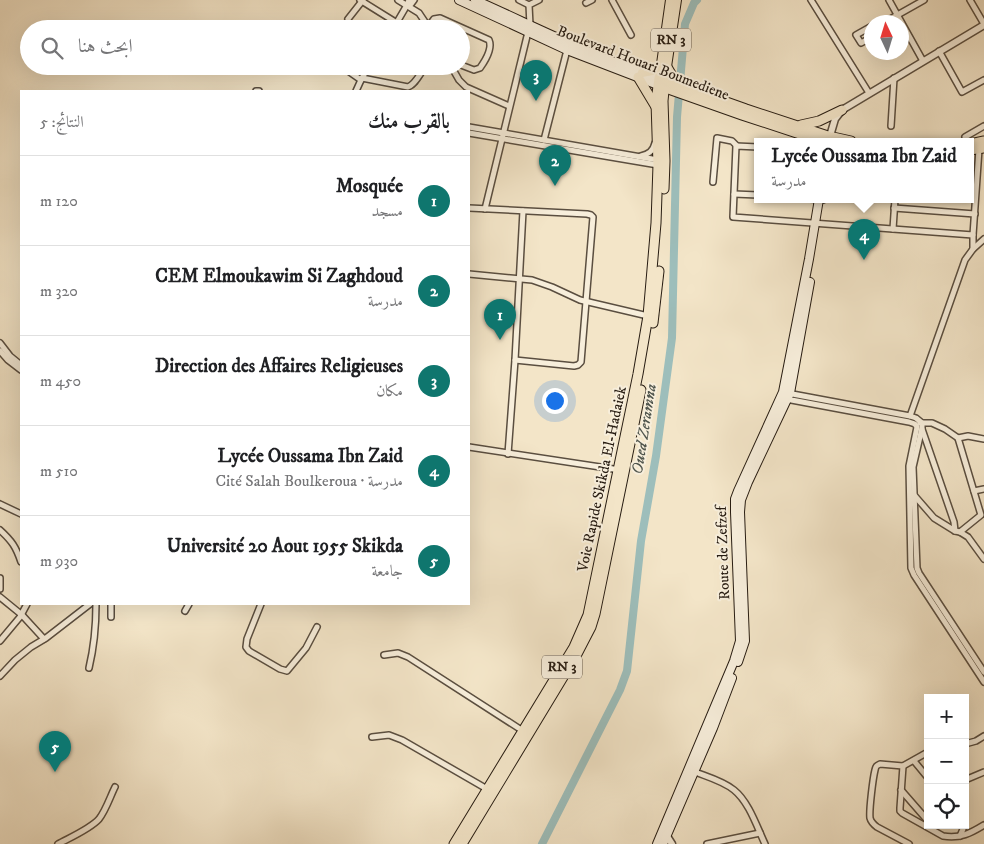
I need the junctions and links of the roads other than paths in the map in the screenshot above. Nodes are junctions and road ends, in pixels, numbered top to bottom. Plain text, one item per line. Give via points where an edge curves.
1 (362, 0) edge
2 (398, 0) edge
3 (414, 0) edge
4 (459, 0) edge
5 (475, 0) edge
6 (519, 0) edge
7 (539, 0) edge
8 (592, 0) edge
9 (612, 0) edge
10 (670, 0) edge
11 (677, 0) edge
12 (811, 0) edge
13 (889, 0) edge
14 (924, 0) edge
15 (970, 0) edge
16 (408, 3) edge
17 (586, 3) dead end
18 (530, 5) junction
19 (897, 15) joint
20 (348, 19) dead end
21 (392, 20) edge
22 (399, 20) edge
23 (424, 20) edge
24 (984, 24) edge
25 (529, 28) junction
26 (864, 30) edge
27 (470, 32) edge
28 (631, 35) dead end
29 (909, 36) edge
30 (864, 41) edge
31 (567, 50) junction
32 (939, 51) junction
33 (923, 61) junction
34 (664, 67) junction
35 (470, 68) edge
36 (355, 75) edge
37 (363, 75) edge
38 (419, 75) edge
39 (456, 75) edge
40 (640, 75) junction
41 (894, 78) junction
42 (361, 79) junction
43 (984, 80) edge
44 (662, 83) junction
45 (675, 87) junction
46 (356, 90) edge
47 (690, 93) junction
48 (869, 93) junction
49 (510, 106) junction
50 (660, 107) junction
51 (842, 110) junction
52 (797, 125) junction
53 (891, 126) dead end
54 (984, 126) edge
55 (470, 127) edge
56 (470, 133) edge
57 (657, 135) junction
58 (502, 136) junction
59 (805, 138) edge
60 (826, 138) edge
61 (828, 138) edge
62 (969, 138) edge
63 (544, 140) junction
64 (737, 146) junction
65 (754, 147) edge
66 (979, 147) edge
67 (640, 156) junction
68 (979, 160) junction
69 (662, 163) junction
70 (984, 167) edge
71 (713, 182) dead end
72 (734, 194) junction
73 (754, 195) edge
74 (820, 203) edge
75 (895, 203) edge
76 (470, 208) edge
77 (894, 208) junction
78 (485, 209) junction
79 (524, 211) junction
80 (975, 214) junction
81 (818, 223) junction
82 (893, 229) junction
83 (973, 235) junction
84 (984, 239) edge
85 (973, 249) junction
86 (470, 274) edge
87 (520, 278) junction
88 (586, 302) junction
89 (648, 316) junction
90 (0, 343) edge
91 (0, 351) edge
92 (515, 360) junction
93 (20, 364) edge
94 (20, 369) edge
95 (785, 396) junction
96 (909, 419) junction
97 (922, 425) junction
98 (958, 438) junction
99 (984, 439) edge
100 (470, 447) edge
101 (508, 454) junction
102 (622, 470) junction
103 (984, 488) edge
104 (974, 491) junction
105 (914, 495) junction
106 (0, 504) edge
107 (20, 514) edge
108 (982, 517) edge
109 (0, 530) edge
110 (957, 531) junction
111 (20, 558) edge
112 (984, 559) edge
113 (0, 578) edge
114 (0, 589) edge
115 (0, 597) edge
116 (27, 605) edge
117 (79, 605) edge
118 (89, 605) edge
119 (96, 605) edge
120 (111, 605) edge
121 (188, 605) edge
122 (261, 605) edge
123 (81, 611) junction
124 (185, 611) dead end
125 (22, 615) junction
126 (110, 616) dead end
127 (317, 627) dead end
128 (44, 639) junction
129 (0, 641) edge
130 (384, 655) dead end
131 (89, 668) dead end
132 (984, 672) edge
133 (0, 676) edge
134 (984, 682) edge
135 (523, 731) junction
136 (984, 736) edge
137 (372, 737) dead end
138 (969, 743) edge
139 (924, 755) edge
140 (914, 761) junction
141 (903, 766) junction
142 (695, 772) junction
143 (984, 772) edge
144 (924, 773) edge
145 (969, 778) edge
146 (115, 787) dead end
147 (488, 789) junction
148 (901, 790) junction
149 (924, 816) edge
150 (984, 825) edge
151 (934, 829) edge
152 (963, 829) edge
153 (760, 833) junction
154 (938, 833) junction
155 (960, 836) junction
156 (667, 839) edge
157 (58, 844) edge
158 (454, 844) edge
159 (462, 844) edge
160 (656, 844) edge
161 (707, 844) edge
162 (765, 844) edge
163 (909, 844) edge

1 - 20 street
1 - 21 street
2 - 16 street
3 - 16 street
4 - 25 main road, Boulevard Houari Boumediene
5 - 25 main road, Boulevard Houari Boumediene
6 - 18 street
7 - 18 street
8 - 17 street
9 - 28 street
10 - 34 main road, RN 3
11 - 34 main road, RN 3
12 - 48 street
13 - 19 street
14 - 19 street
15 - 24 street
16 - 22 street
16 - 23 street
18 - 25 street
24 - 32 street
25 - 31 main road, Boulevard Houari Boumediene
25 - 40 main road, Boulevard Houari Boumediene
25 - 49 street
26 - 30 street via 856,35 861,43
27 - 35 street via 490,44 480,68
29 - 33 street
31 - 40 main road, Boulevard Houari Boumediene
31 - 63 street
32 - 33 street
32 - 43 street via 962,92
33 - 41 street
34 - 40 main road
34 - 44 main road, RN 3
34 - 45 highway
36 - 42 street
37 - 42 street
38 - 42 street via 408,88
39 - 49 street via 466,87
40 - 44 main road, Boulevard Houari Boumediene
40 - 50 highway
41 - 48 street
41 - 53 street
42 - 46 street
44 - 45 highway, Boulevard Houari Boumediene
44 - 50 highway, Voie Rapide Skikda El-Hadaiek / RN 3
45 - 47 highway, Boulevard Houari Boumediene
45 - 50 highway
47 - 52 highway, Boulevard Houari Boumediene
47 - 59 highway, Boulevard Houari Boumediene
48 - 51 street
49 - 58 street
50 - 57 highway, Voie Rapide Skikda El-Hadaiek / RN 3
50 - 69 highway, Voie Rapide Skikda El-Hadaiek / RN 3
51 - 52 highway via 819,121
51 - 61 street
52 - 60 highway, Boulevard Houari Boumediene
54 - 62 street
55 - 58 street
56 - 58 street
57 - 67 street via 654,148
57 - 69 highway, Voie Rapide Skikda El-Hadaiek / RN 3
58 - 63 street
58 - 69 street
58 - 78 street
63 - 67 street
64 - 65 street
64 - 71 street via 732,141 716,138
64 - 72 street
66 - 68 street
67 - 69 street
68 - 70 street
68 - 80 street
69 - 89 highway, Voie Rapide Skikda El-Hadaiek / RN 3
69 - 102 highway, Voie Rapide Skikda El-Hadaiek / RN 3 via 656,306
72 - 73 street
72 - 81 street via 734,217
74 - 81 main road, Route de Zefzef
75 - 77 street
76 - 78 street
77 - 80 street
77 - 82 street
78 - 79 street
79 - 87 street
79 - 88 street via 592,216
80 - 83 street
81 - 82 street
81 - 95 main road, Route de Zefzef
82 - 83 street
83 - 85 street
84 - 85 street
85 - 96 street via 965,260
86 - 87 street
87 - 88 street via 545,284
87 - 92 street
88 - 89 street
88 - 92 street via 582,360 578,365
89 - 102 highway, Voie Rapide Skikda El-Hadaiek / RN 3
90 - 93 street
91 - 94 street
92 - 101 street
95 - 96 street
95 - 142 main road, Route de Zefzef via 741,500 745,641
95 - 156 main road, Route de Zefzef via 735,500 740,641
96 - 97 street
96 - 134 street via 917,427 909,466 911,568
97 - 98 street via 932,423
97 - 105 street via 913,467
97 - 110 street
98 - 99 street
98 - 104 street
100 - 101 street
101 - 102 street
102 - 135 highway, Voie Rapide Skikda El-Hadaiek / RN 3 via 588,615 574,647
102 - 159 highway, Voie Rapide Skikda El-Hadaiek / RN 3 via 591,627
103 - 104 street
104 - 108 street
105 - 110 street via 934,518
105 - 132 street via 917,568
106 - 107 street
108 - 110 street
109 - 111 street via 17,548
110 - 112 street via 968,537
113 - 114 street
115 - 125 street
116 - 125 street
117 - 123 street
118 - 123 street
119 - 131 street
120 - 126 street
121 - 124 street
122 - 127 street via 246,647 280,669 287,671 306,648
123 - 128 street
125 - 128 street
125 - 129 street
128 - 133 street via 15,660
130 - 135 street via 398,653 408,657
135 - 147 highway, Voie Rapide Skikda El-Hadaiek / RN 3
136 - 138 street
137 - 147 street via 389,735 402,740
139 - 140 street
140 - 141 street
140 - 144 street
141 - 148 street
141 - 163 street via 877,765 870,820 876,827
142 - 153 street via 734,790 744,801
142 - 156 main road, Route de Zefzef
143 - 145 street
146 - 157 street via 98,820
147 - 158 highway, Voie Rapide Skikda El-Hadaiek / RN 3
148 - 149 street
148 - 154 street via 902,813
150 - 155 street
151 - 154 street
152 - 155 street
153 - 161 street
153 - 162 street
154 - 155 street
156 - 160 main road, Route de Zefzef

